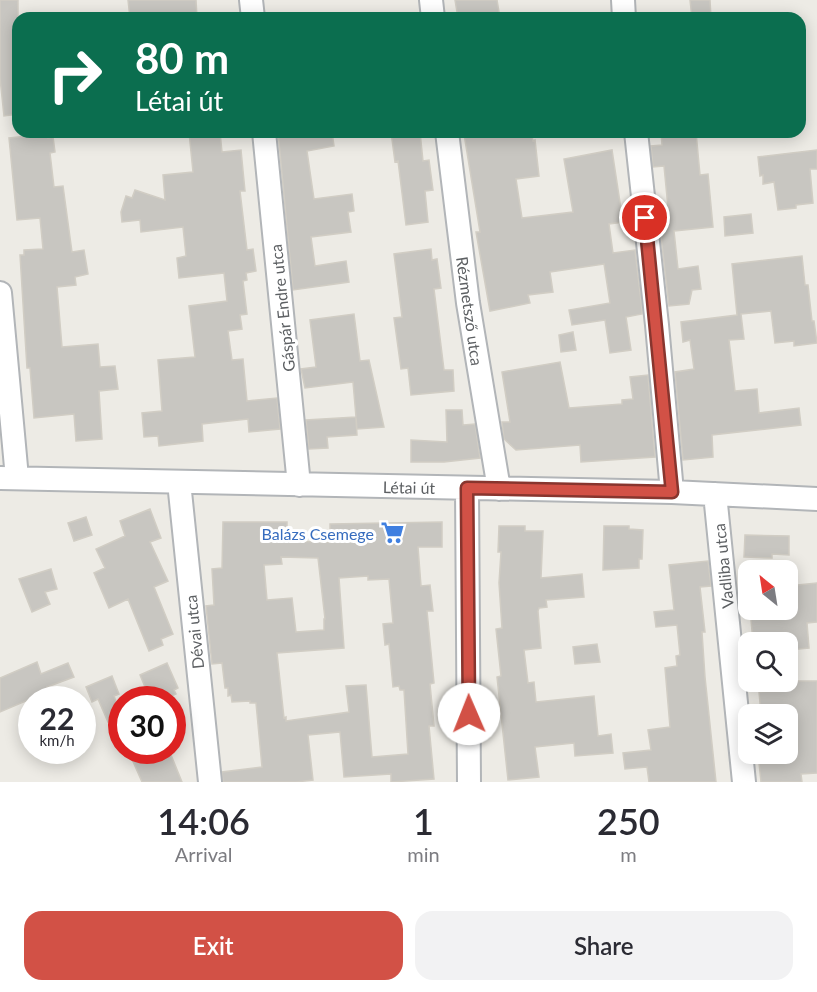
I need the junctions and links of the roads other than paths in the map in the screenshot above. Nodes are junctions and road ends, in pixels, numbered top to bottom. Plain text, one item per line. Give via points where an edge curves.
1 (265, 138) edge
2 (448, 138) edge
3 (637, 138) edge
4 (0, 293) edge
5 (8, 478) edge
6 (179, 482) junction
7 (299, 484) junction
8 (467, 488) junction
9 (500, 489) junction
10 (672, 492) junction
11 (715, 494) junction
12 (817, 499) edge
13 (210, 782) edge
14 (469, 782) edge
15 (744, 782) edge

1 - 7 street, Gáspár Endre utca
2 - 9 street, Rézmetsző utca via 468,303
3 - 10 street
4 - 5 street
5 - 6 street, Létai út
6 - 7 street, Létai út
6 - 13 street, Dévai utca
7 - 8 street, Létai út
8 - 9 street, Létai út
8 - 14 street
9 - 10 street, Létai út
10 - 11 street, Létai út
11 - 12 street, Létai út
11 - 15 street, Vadliba utca

